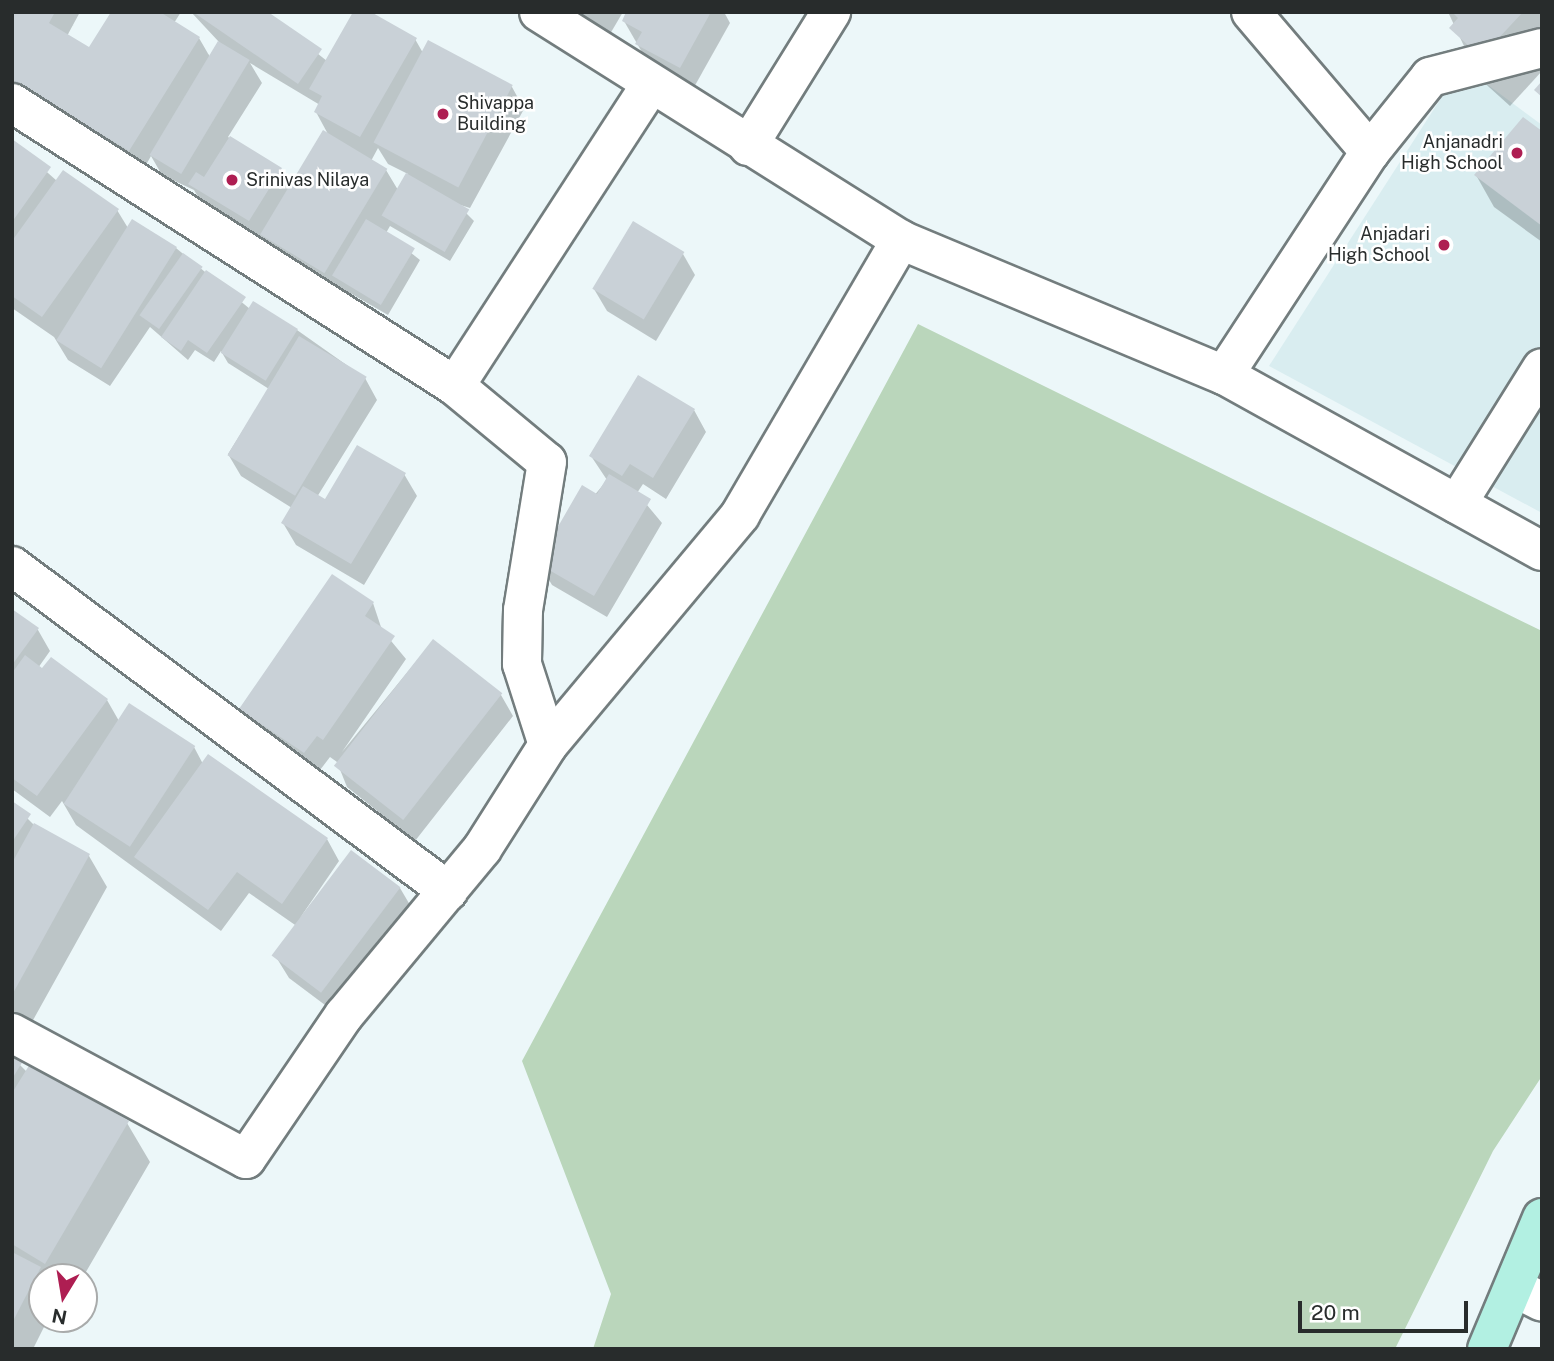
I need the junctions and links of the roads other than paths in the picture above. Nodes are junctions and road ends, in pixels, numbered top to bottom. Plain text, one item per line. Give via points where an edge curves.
1 (539, 12) edge
2 (831, 12) edge
3 (1251, 12) edge
4 (1542, 48) edge
5 (651, 84) junction
6 (12, 103) edge
7 (748, 146) junction
8 (1370, 152) junction
9 (901, 240) junction
10 (1542, 368) edge
11 (1224, 375) junction
12 (455, 386) junction
13 (1457, 504) junction
14 (1542, 551) edge
15 (12, 566) edge
16 (548, 745) junction
17 (448, 891) junction
18 (12, 1033) edge
19 (1542, 1218) edge
20 (1528, 1295) edge
21 (1486, 1349) edge

1 - 5 street
2 - 7 street
3 - 8 street
4 - 8 street via 1430,77
5 - 7 street
5 - 12 street
6 - 12 street
7 - 9 street
8 - 11 street
9 - 11 street
9 - 16 street via 740,515
10 - 13 street
11 - 13 street
12 - 16 street via 547,462 523,610 522,664
13 - 14 street
15 - 17 street
16 - 17 street
17 - 18 street via 344,1015 246,1159
19 - 20 main road
20 - 21 main road

